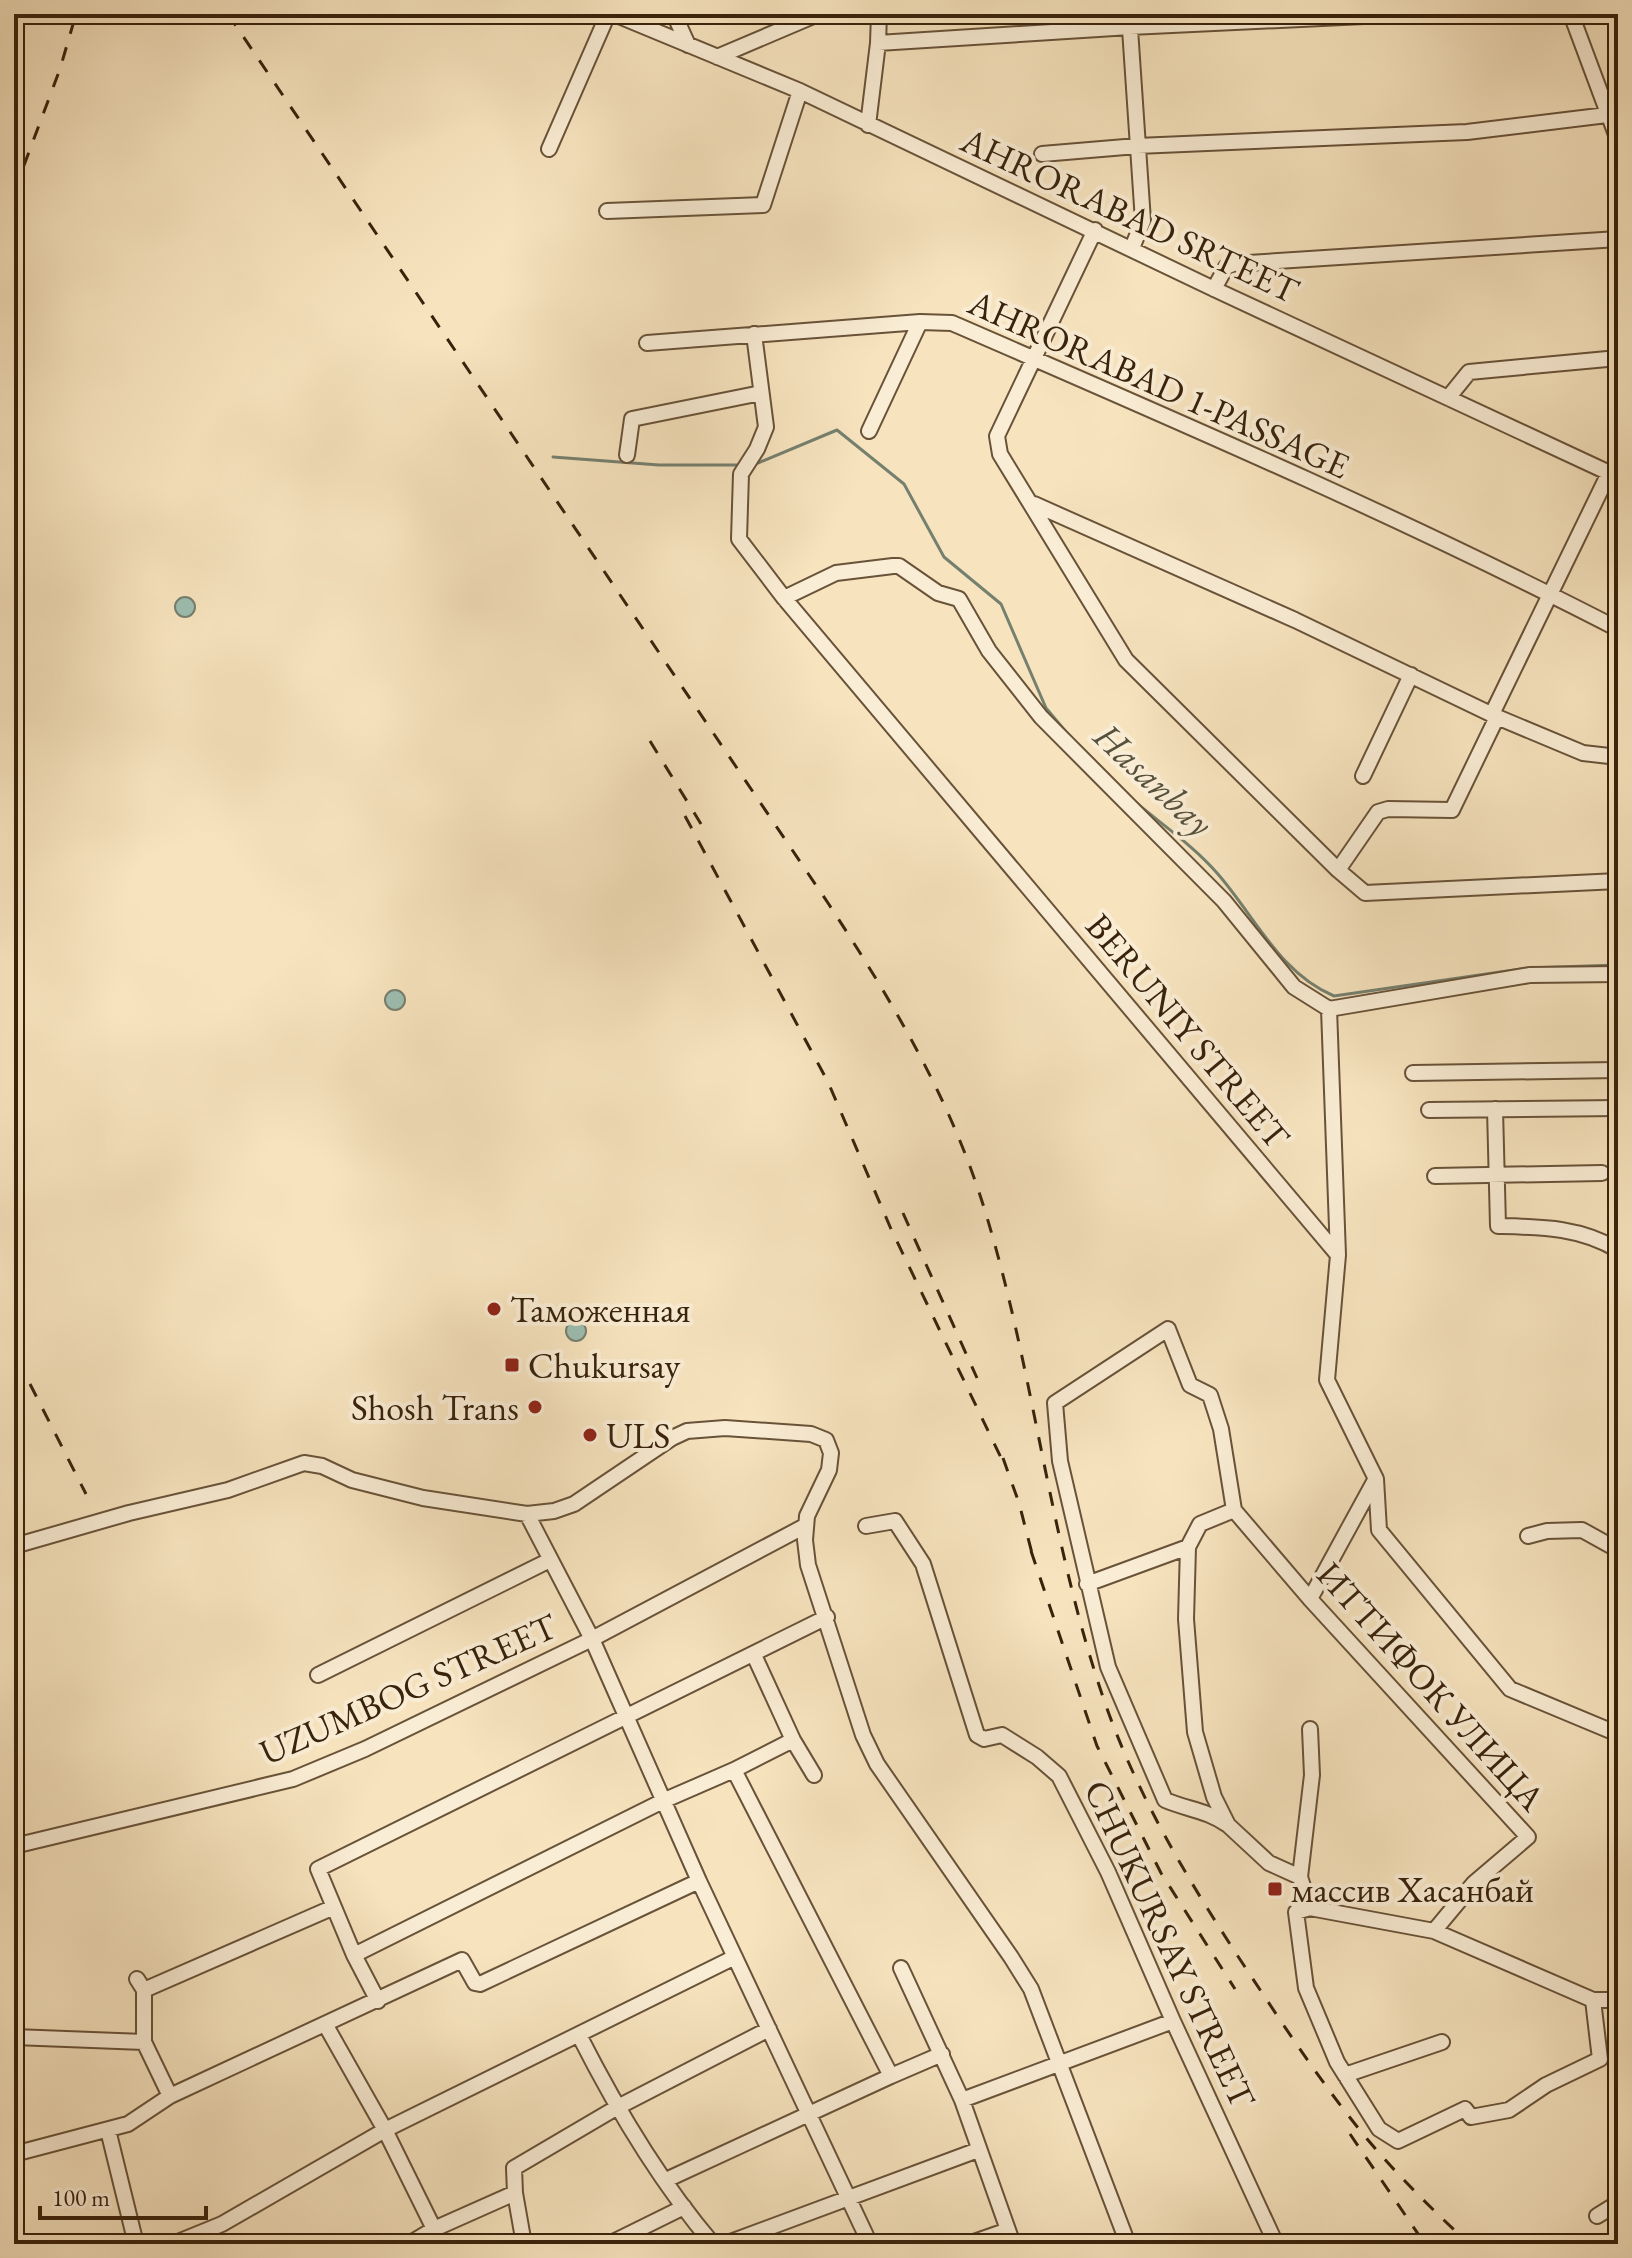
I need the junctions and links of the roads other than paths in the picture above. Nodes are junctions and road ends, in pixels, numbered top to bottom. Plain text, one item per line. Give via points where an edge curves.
1 (608, 14) edge
2 (614, 14) edge
3 (674, 14) edge
4 (818, 14) edge
5 (879, 14) edge
6 (1406, 14) edge
7 (1571, 14) edge
8 (1130, 20) edge
9 (878, 43) junction
10 (688, 45) junction
11 (717, 57) junction
12 (800, 91) junction
13 (1618, 100) edge
14 (1607, 115) junction
15 (868, 125) junction
16 (1618, 140) edge
17 (1137, 146) junction
18 (549, 149) dead end
19 (1042, 154) dead end
20 (607, 211) dead end
21 (1095, 230) junction
22 (1618, 239) edge
23 (1132, 248) junction
24 (1214, 289) junction
25 (920, 322) junction
26 (754, 334) junction
27 (647, 343) dead end
28 (1618, 358) edge
29 (1036, 359) junction
30 (761, 393) junction
31 (1448, 398) junction
32 (869, 431) dead end
33 (627, 455) dead end
34 (1614, 475) edge
35 (1033, 504) junction
36 (1549, 594) junction
37 (784, 598) junction
38 (1618, 629) edge
39 (1411, 675) junction
40 (1494, 716) junction
41 (1618, 757) edge
42 (1363, 776) dead end
43 (1338, 870) junction
44 (1618, 881) edge
45 (1618, 974) edge
46 (1329, 1009) junction
47 (1618, 1070) edge
48 (1413, 1073) dead end
49 (1618, 1108) edge
50 (1495, 1109) junction
51 (1429, 1110) dead end
52 (1602, 1173) dead end
53 (1496, 1175) junction
54 (1435, 1176) dead end
55 (1618, 1250) edge
56 (1338, 1255) junction
57 (1376, 1479) junction
58 (1234, 1510) junction
59 (527, 1514) junction
60 (805, 1526) junction
61 (866, 1526) dead end
62 (1528, 1536) dead end
63 (14, 1546) edge
64 (1188, 1547) junction
65 (1618, 1550) edge
66 (550, 1560) junction
67 (1087, 1584) junction
68 (1310, 1599) junction
69 (827, 1617) junction
70 (592, 1639) junction
71 (754, 1655) junction
72 (318, 1675) dead end
73 (627, 1717) junction
74 (1310, 1729) dead end
75 (1618, 1734) edge
76 (793, 1740) junction
77 (734, 1770) junction
78 (814, 1775) dead end
79 (665, 1800) junction
80 (1228, 1825) junction
81 (14, 1846) edge
82 (1300, 1877) junction
83 (699, 1881) junction
84 (334, 1907) junction
85 (1303, 1910) junction
86 (1434, 1931) junction
87 (354, 1955) junction
88 (735, 1957) junction
89 (901, 1968) dead end
90 (1593, 2000) junction
91 (1618, 2000) edge
92 (378, 2001) junction
93 (1173, 2021) junction
94 (325, 2024) junction
95 (769, 2029) junction
96 (579, 2035) junction
97 (14, 2037) edge
98 (144, 2042) junction
99 (1442, 2042) dead end
100 (942, 2054) junction
101 (1060, 2063) junction
102 (1345, 2075) junction
103 (891, 2076) junction
104 (170, 2096) junction
105 (962, 2100) junction
106 (616, 2108) junction
107 (809, 2112) junction
108 (108, 2130) junction
109 (385, 2130) junction
110 (978, 2150) junction
111 (14, 2154) edge
112 (666, 2180) junction
113 (515, 2193) junction
114 (849, 2198) junction
115 (1618, 2203) edge
116 (684, 2207) junction
117 (1597, 2216) dead end
118 (434, 2229) junction
119 (1011, 2237) edge
120 (192, 2240) edge
121 (136, 2244) edge
122 (173, 2244) edge
123 (409, 2244) edge
124 (524, 2244) edge
125 (609, 2244) edge
126 (713, 2244) edge
127 (725, 2244) edge
128 (870, 2244) edge
129 (968, 2244) edge
130 (1128, 2244) edge
131 (1276, 2244) edge

1 - 18 street
2 - 10 street, AHRORABAD SRTEET
3 - 10 street
4 - 11 street
5 - 9 street
6 - 8 street
7 - 14 street
8 - 9 street
8 - 17 street
9 - 15 street
10 - 11 street, AHRORABAD SRTEET
11 - 12 street, AHRORABAD SRTEET
12 - 15 street, AHRORABAD SRTEET
12 - 20 street via 763,205
13 - 14 street
14 - 16 street
14 - 17 street via 1467,132
15 - 21 street, AHRORABAD SRTEET
17 - 19 street
17 - 23 street via 1143,221
21 - 23 street, AHRORABAD SRTEET
21 - 29 street
22 - 24 street via 1233,264
23 - 24 street, AHRORABAD SRTEET
24 - 31 street, AHRORABAD SRTEET
25 - 26 street, AHRORABAD 1-PASSAGE
25 - 29 street, AHRORABAD 1-PASSAGE via 952,323
25 - 32 street
26 - 27 street, AHRORABAD 1-PASSAGE
26 - 30 street, BERUNIY STREET
28 - 31 street via 1469,372
29 - 35 street via 997,436 1000,454
29 - 36 street, AHRORABAD 1-PASSAGE
30 - 33 street via 632,419
30 - 37 street, BERUNIY STREET via 766,427 741,474 739,539
31 - 34 street, AHRORABAD SRTEET
34 - 36 street
35 - 39 street
35 - 43 street via 1126,660
36 - 38 street, AHRORABAD 1-PASSAGE
36 - 40 street
37 - 46 street via 836,573 899,566 938,593 959,599 989,651 1041,717 1224,901 1294,987
37 - 56 street, BERUNIY STREET
39 - 40 street
39 - 42 street
40 - 41 street via 1583,753
40 - 43 street via 1452,810 1378,812
43 - 44 street via 1365,893
45 - 46 street via 1530,975
46 - 56 street
47 - 48 street
49 - 50 street
50 - 51 street
50 - 53 street
52 - 53 street
53 - 54 street
53 - 55 street via 1498,1226 1561,1228 1599,1238
56 - 57 street via 1327,1380
57 - 68 street
57 - 75 street via 1379,1530 1510,1689
58 - 64 street via 1200,1524
58 - 67 street via 1210,1395 1190,1385 1168,1329 1055,1403 1060,1461
58 - 68 street, ИТТИФОК УЛИЦА
59 - 60 street via 574,1504 672,1438 699,1429 816,1435 826,1440 830,1466
59 - 63 street via 423,1498 304,1463 228,1490
59 - 66 street
60 - 69 street via 808,1565
60 - 70 street, UZUMBOG STREET
61 - 93 street, CHUKURSAY STREET via 895,1521 923,1564 977,1735 1002,1735 1059,1776
62 - 65 street via 1582,1530
64 - 67 street
64 - 80 street via 1186,1619 1195,1732
66 - 70 street
66 - 72 street
67 - 80 street via 1108,1667 1165,1800 1210,1813
68 - 86 street, ИТТИФОК УЛИЦА via 1528,1837 1474,1883
69 - 71 street
69 - 101 street via 877,1764 1023,1975
70 - 73 street
70 - 81 street, UZUMBOG STREET via 293,1779
71 - 73 street
71 - 76 street
73 - 79 street
73 - 84 street via 318,1869
74 - 82 street via 1312,1775
76 - 77 street
76 - 78 street
77 - 79 street
77 - 103 street
79 - 83 street
79 - 87 street
80 - 82 street via 1269,1863
82 - 85 street
83 - 88 street
83 - 92 street via 480,1984 462,1960
84 - 87 street
84 - 98 street via 140,1985
85 - 86 street
85 - 102 street via 1306,1988
86 - 90 street
87 - 92 street
88 - 95 street
88 - 96 street
89 - 100 street
90 - 91 street
90 - 102 street via 1600,2059 1509,2110 1471,2117 1465,2109 1398,2141 1379,2129
92 - 94 street
93 - 101 street
93 - 131 street, CHUKURSAY STREET
94 - 104 street
94 - 109 street
95 - 106 street
95 - 107 street
96 - 106 street
96 - 109 street
97 - 98 street
98 - 104 street
99 - 102 street
100 - 103 street
100 - 105 street
101 - 105 street
101 - 130 street
103 - 107 street
104 - 108 street via 128,2124
105 - 110 street
106 - 112 street
106 - 113 street via 514,2168
107 - 112 street
107 - 114 street
108 - 111 street
108 - 121 street
109 - 118 street
109 - 120 street
110 - 114 street
110 - 119 street
112 - 116 street
113 - 118 street
113 - 124 street
114 - 127 street
114 - 128 street
115 - 117 street
116 - 125 street
116 - 126 street
118 - 123 street
119 - 129 street
120 - 122 street

